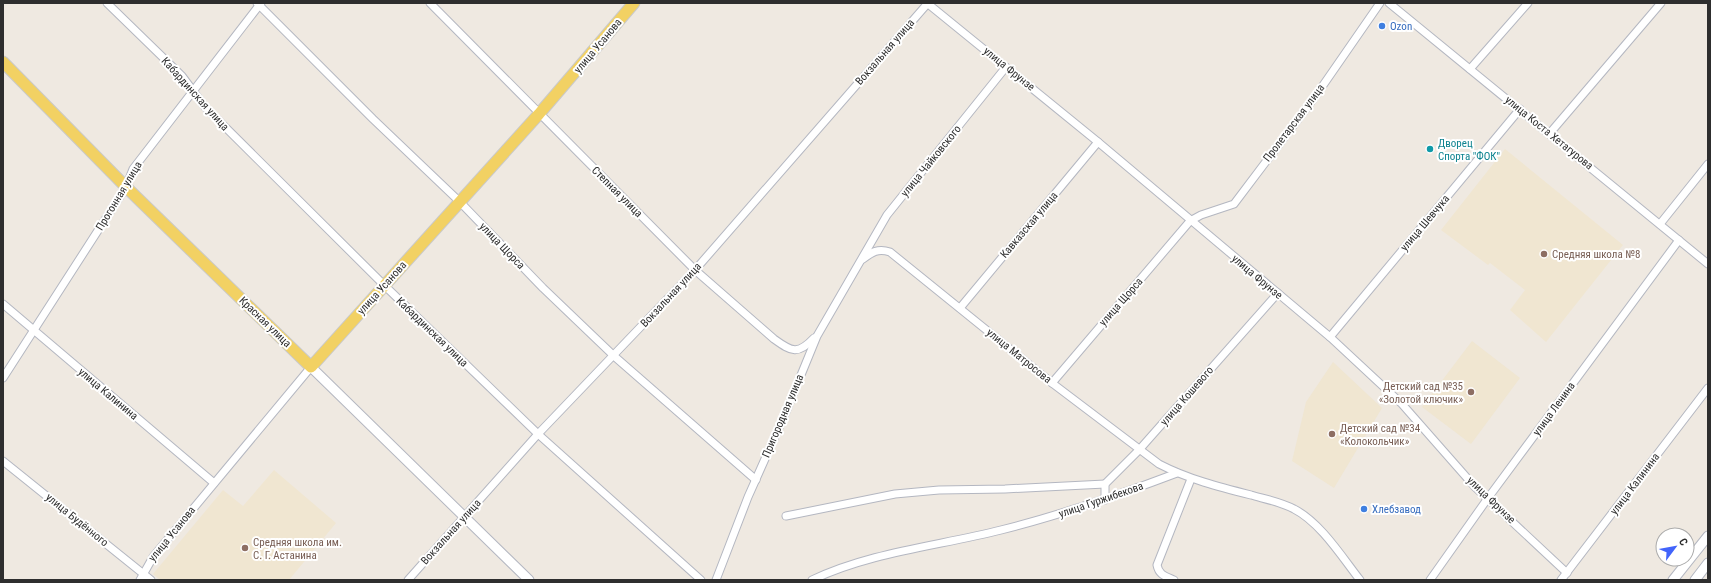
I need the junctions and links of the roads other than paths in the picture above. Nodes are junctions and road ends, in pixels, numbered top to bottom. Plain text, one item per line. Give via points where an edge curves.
1 (107, 3) edge
2 (430, 3) edge
3 (634, 3) edge
4 (928, 3) edge
5 (1380, 3) edge
6 (1389, 3) edge
7 (1528, 3) edge
8 (1661, 3) edge
9 (259, 4) edge
10 (3, 62) edge
11 (1006, 67) junction
12 (1470, 69) junction
13 (192, 91) junction
14 (1520, 109) junction
15 (539, 114) junction
16 (1550, 133) junction
17 (1098, 142) junction
18 (1708, 164) edge
19 (126, 187) junction
20 (460, 202) junction
21 (1190, 221) junction
22 (1660, 224) junction
23 (1679, 240) junction
24 (863, 259) junction
25 (1708, 264) edge
26 (695, 270) junction
27 (384, 285) junction
28 (1278, 293) junction
29 (3, 304) edge
30 (960, 308) junction
31 (34, 330) junction
32 (817, 336) junction
33 (1330, 337) junction
34 (614, 356) junction
35 (311, 368) junction
36 (3, 378) edge
37 (1052, 383) junction
38 (1708, 388) edge
39 (538, 434) junction
40 (1139, 450) junction
41 (3, 461) edge
42 (1177, 474) junction
43 (1191, 479) junction
44 (756, 480) junction
45 (214, 483) junction
46 (1104, 484) junction
47 (1488, 498) junction
48 (1105, 500) junction
49 (786, 516) dead end
50 (464, 517) junction
51 (1708, 536) edge
52 (1708, 563) edge
53 (1567, 573) junction
54 (142, 577) edge
55 (151, 580) edge
56 (408, 580) edge
57 (529, 580) edge
58 (701, 580) edge
59 (716, 580) edge
60 (812, 580) edge
61 (1174, 580) edge
62 (1360, 580) edge
63 (1430, 580) edge
64 (1561, 580) edge
65 (1674, 580) edge
66 (1695, 580) edge

1 - 13 street, Кабардинская улица via 182,76
2 - 15 street, Степная улица
3 - 15 main road, улица Усанова
4 - 11 street, улица Фрунзе
4 - 26 street, Вокзальная улица
5 - 21 street, Пролетарская улица via 1317,94 1234,204
6 - 12 street, улица Коста Хетагурова
7 - 12 street
8 - 16 street
9 - 13 street, Прогонная улица
9 - 20 street, улица Щорса
10 - 19 main road, Красная улица
11 - 17 street, улица Фрунзе
11 - 24 street, улица Чайковского via 887,215
12 - 14 street, улица Коста Хетагурова
13 - 19 street, Прогонная улица via 132,170
13 - 27 street, Кабардинская улица via 205,107
14 - 16 street, улица Коста Хетагурова
14 - 33 street, улица Шевчука
15 - 20 main road, улица Усанова
15 - 26 street, Степная улица
16 - 22 street, улица Коста Хетагурова
17 - 21 street, улица Фрунзе
17 - 30 street, Кавказская улица
18 - 22 street
19 - 31 street, Прогонная улица
19 - 35 main road, Красная улица
20 - 27 main road, улица Усанова
20 - 34 street, улица Щорса via 543,288
21 - 28 street, улица Фрунзе
21 - 37 street, улица Щорса
22 - 23 street, улица Коста Хетагурова
23 - 25 street, улица Коста Хетагурова
23 - 47 street, улица Ленина
24 - 30 street, улица Матросова via 872,252 882,249 890,252
24 - 32 street, Пригородная улица
26 - 32 street, Степная улица via 786,348 796,351 806,347
26 - 34 street, Вокзальная улица
27 - 35 main road, улица Усанова
27 - 39 street, Кабардинская улица
28 - 33 street, улица Фрунзе
28 - 40 street, улица Кошевого
29 - 31 street, улица Калинина
30 - 37 street, улица Матросова
31 - 36 street, Прогонная улица
31 - 45 street, улица Калинина
32 - 44 street, Пригородная улица
33 - 47 street, улица Фрунзе via 1402,404 1475,487
34 - 39 street, Вокзальная улица
34 - 44 street, улица Щорса
35 - 45 street, улица Усанова
35 - 50 street, Красная улица
37 - 40 street, улица Матросова
38 - 53 street, улица Калинина
39 - 50 street, Вокзальная улица
39 - 58 street, Кабардинская улица
40 - 42 street, улица Матросова
40 - 46 street, улица Кошевого
41 - 54 street, улица Будённого
42 - 43 street
42 - 48 street, улица Гуржибекова
43 - 61 street via 1157,564 1158,571
43 - 62 street via 1295,509 1326,537
44 - 59 street, Пригородная улица
45 - 54 street, улица Усанова via 153,557
46 - 48 street
46 - 49 street, улица Гуржибекова via 894,494
47 - 53 street, улица Фрунзе
47 - 63 street, улица Ленина
48 - 60 street, улица Гуржибекова via 1000,531 878,557 835,569
50 - 56 street, Вокзальная улица
50 - 57 street, Красная улица
51 - 65 street
52 - 66 street
53 - 64 street, улица Калинина
54 - 55 street, улица Будённого

